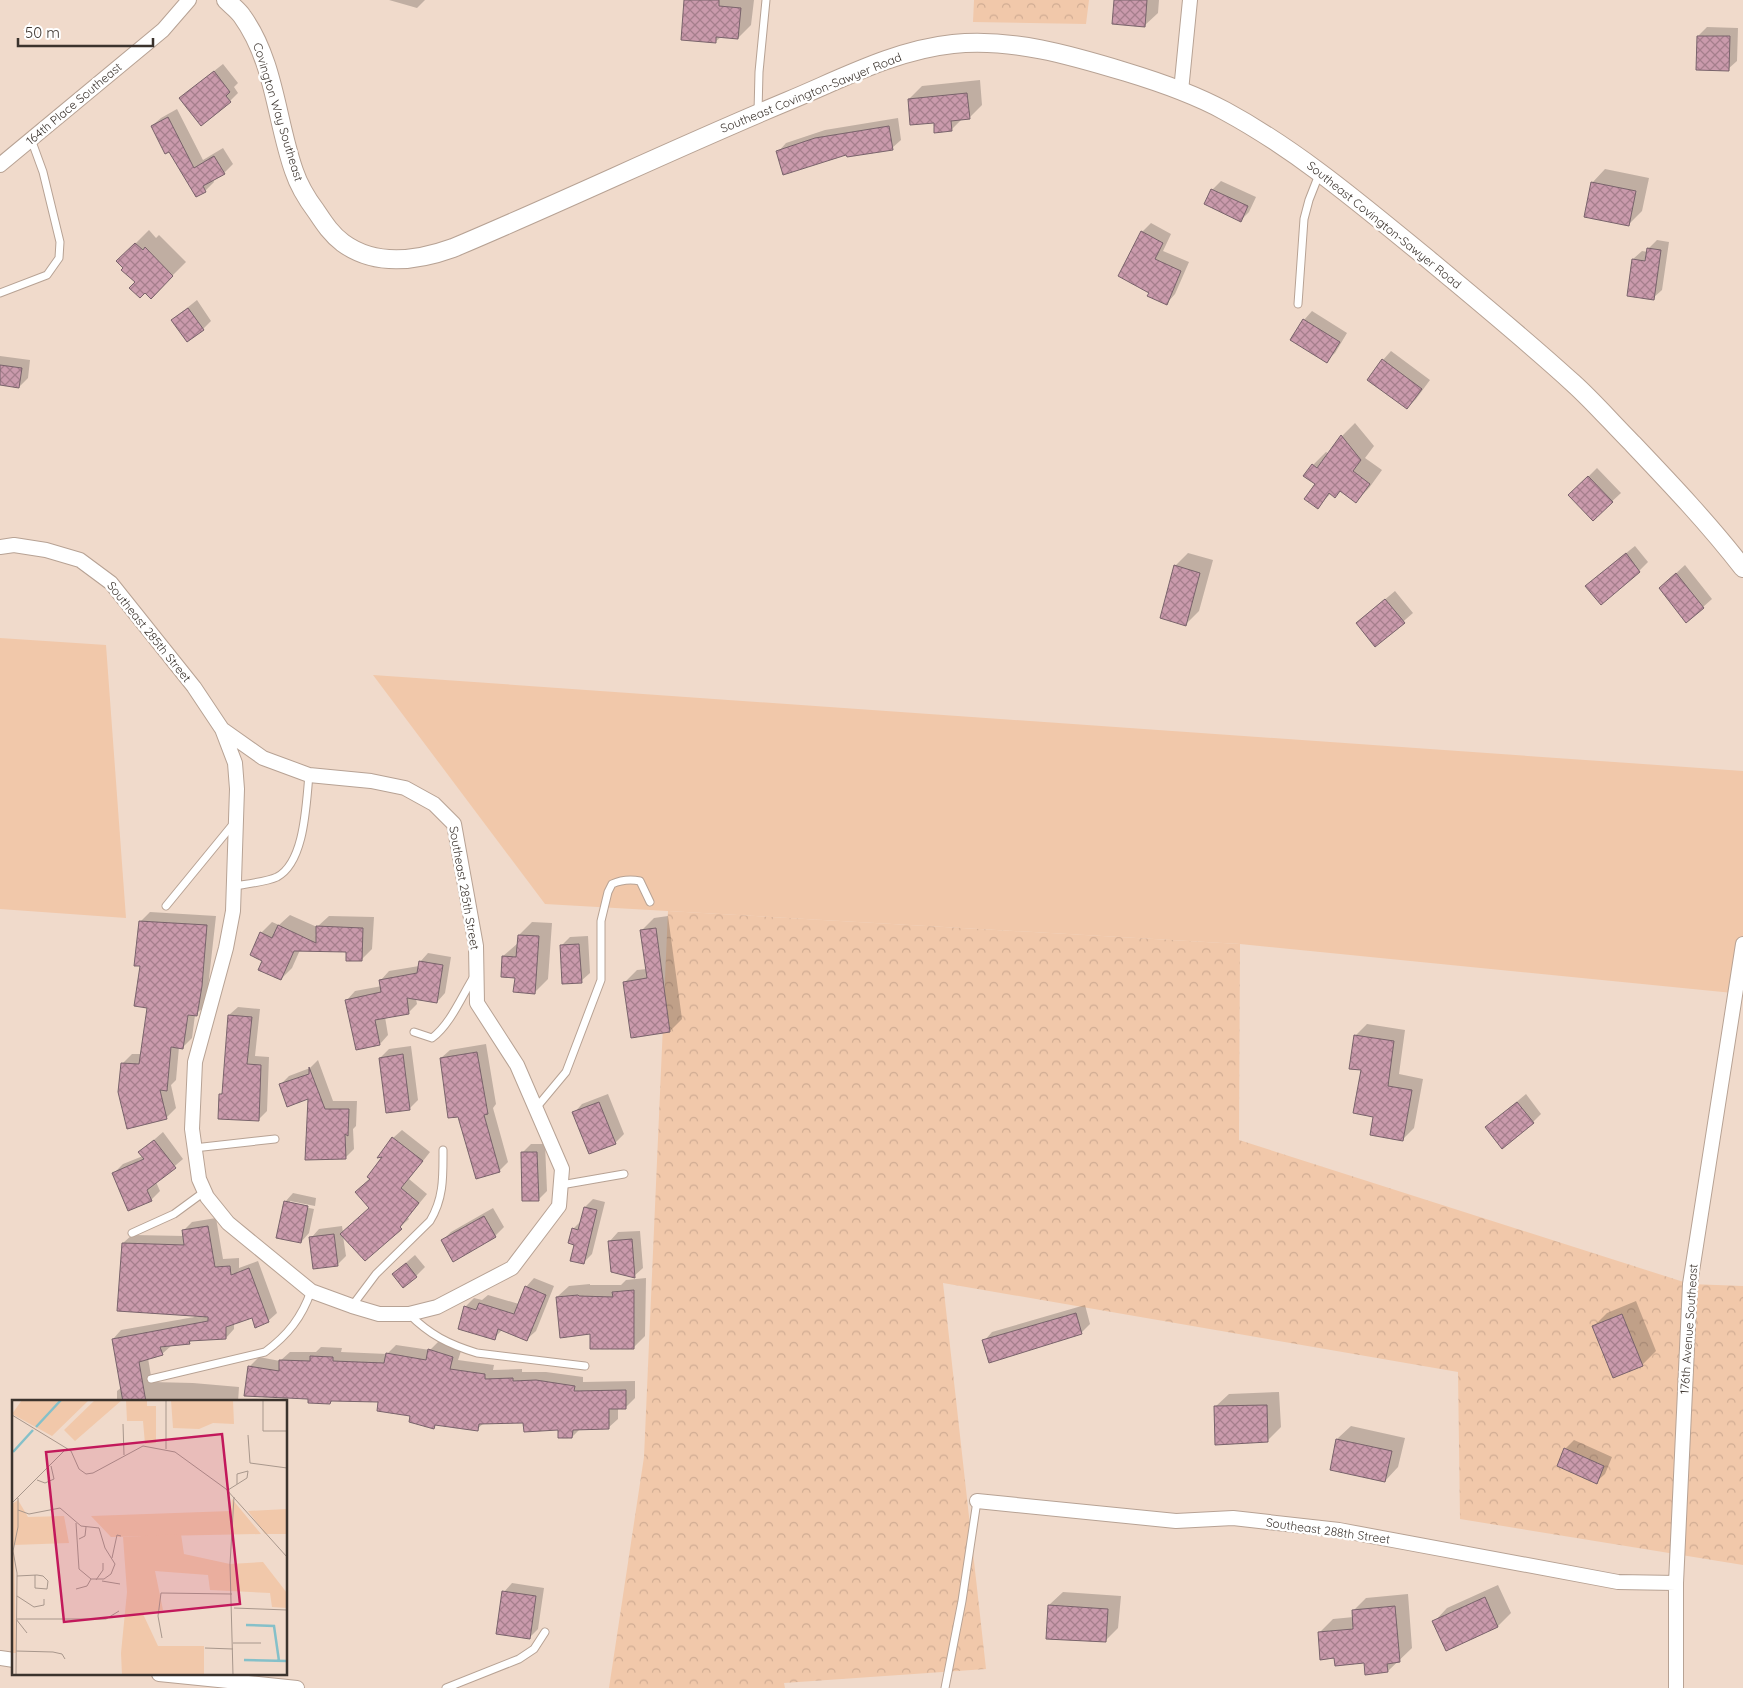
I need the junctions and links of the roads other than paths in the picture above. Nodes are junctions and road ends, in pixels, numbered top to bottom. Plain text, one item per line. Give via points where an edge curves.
1 (189, 0) edge
2 (226, 0) edge
3 (766, 0) edge
4 (1190, 0) edge
5 (1181, 91) junction
6 (758, 114) junction
7 (31, 139) junction
8 (0, 165) edge
9 (1320, 172) junction
10 (407, 260) joint
11 (0, 293) edge
12 (1298, 304) dead end
13 (0, 547) edge
14 (1742, 565) edge
15 (222, 729) junction
16 (309, 776) junction
17 (236, 819) junction
18 (234, 886) junction
19 (650, 902) dead end
20 (166, 906) dead end
21 (1743, 944) edge
22 (476, 972) junction
23 (414, 1032) dead end
24 (536, 1108) junction
25 (275, 1139) dead end
26 (194, 1148) junction
27 (443, 1150) dead end
28 (624, 1174) dead end
29 (561, 1185) junction
30 (204, 1192) junction
31 (132, 1233) dead end
32 (311, 1291) junction
33 (352, 1306) junction
34 (409, 1314) junction
35 (585, 1366) dead end
36 (151, 1379) dead end
37 (977, 1501) joint
38 (1676, 1583) junction
39 (545, 1632) dead end
40 (180, 1676) edge
41 (297, 1688) edge
42 (446, 1688) edge
43 (945, 1688) edge
44 (1676, 1688) edge

1 - 7 street, 164th Place Southeast via 163,30
2 - 10 street, Covington Way Southeast via 241,15 257,41 272,84 294,172 330,231 344,244 371,256
3 - 6 lane
4 - 5 street
5 - 6 street, Southeast Covington-Sawyer Road via 1048,50 1016,45 953,44 908,53
5 - 9 street, Southeast Covington-Sawyer Road via 1260,131
6 - 10 street, Southeast Covington-Sawyer Road via 452,248 432,256
7 - 8 street, 164th Place Southeast
7 - 11 lane via 60,242 59,258 47,275
9 - 12 lane via 1304,219
9 - 14 street, Southeast Covington-Sawyer Road via 1517,333 1576,386 1665,478
13 - 15 street, Southeast 285th Street via 14,545 46,550 80,560 111,583 194,687
15 - 16 street, Southeast 285th Street via 263,758
15 - 17 street, Southeast 285th Street via 235,763
16 - 18 lane via 300,843 290,866 276,877
16 - 22 street, Southeast 285th Street via 371,781 405,788 434,804 454,824 476,946
17 - 18 street, Southeast 285th Street
17 - 20 lane
18 - 26 street, Southeast 285th Street via 226,948 195,1062
19 - 24 lane via 640,881 612,884 601,921 601,980 566,1072
21 - 38 street, 176th Avenue Southeast via 1690,1284
22 - 23 lane via 439,1033 432,1038
22 - 24 street, Southeast 285th Street via 477,1003 517,1065
24 - 29 street, Southeast 285th Street via 562,1169
25 - 26 lane
26 - 30 street, Southeast 285th Street via 198,1179
27 - 33 lane via 442,1192 430,1221 376,1274
28 - 29 lane
29 - 34 street, Southeast 285th Street via 559,1206 512,1268 437,1307
30 - 31 lane via 174,1214
30 - 32 street, Southeast 285th Street via 228,1223
32 - 33 street, Southeast 285th Street
32 - 36 lane via 291,1330 265,1352
33 - 34 street, Southeast 285th Street via 379,1314
34 - 35 lane via 435,1336 477,1353
37 - 38 street, Southeast 288th Street via 1176,1521 1233,1518 1330,1529 1618,1582
37 - 43 lane
38 - 44 street, 176th Avenue Southeast
39 - 42 lane via 534,1649 519,1659
40 - 41 street

